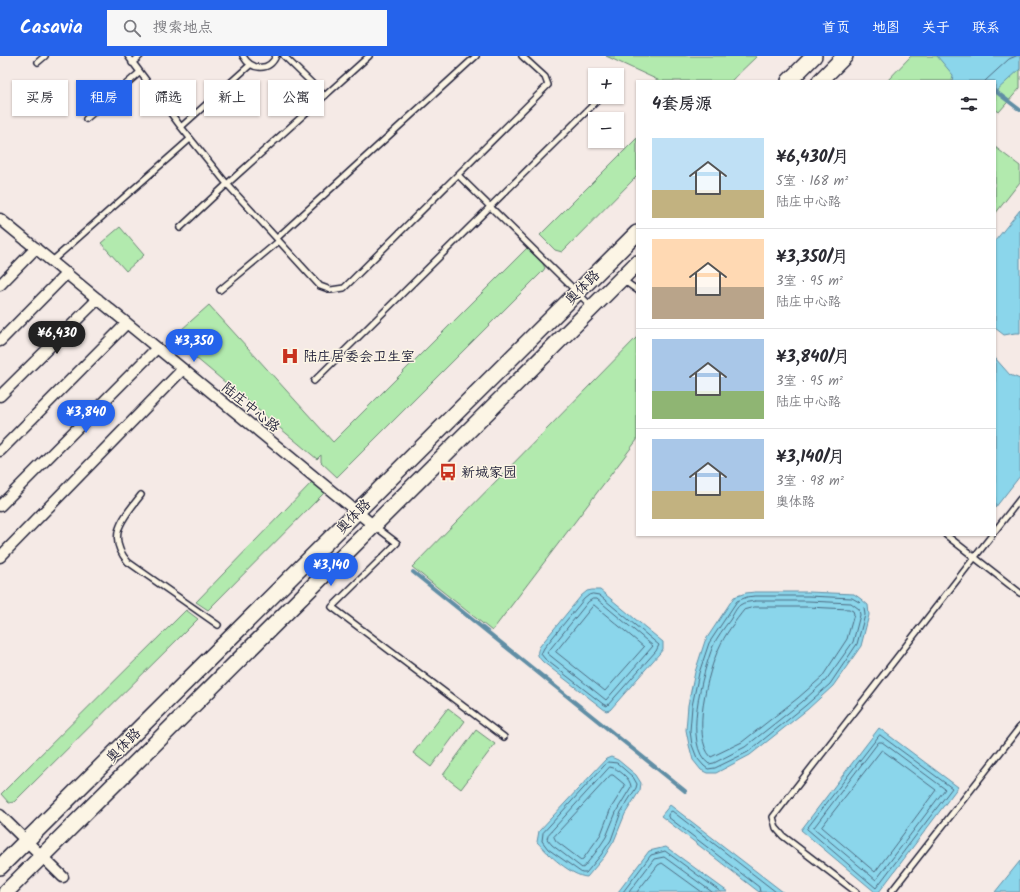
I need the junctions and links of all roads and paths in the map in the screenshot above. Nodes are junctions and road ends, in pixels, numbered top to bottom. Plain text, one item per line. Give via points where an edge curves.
1 (45, 56) edge
2 (128, 56) edge
3 (140, 56) edge
4 (243, 56) edge
5 (276, 56) edge
6 (284, 56) edge
7 (369, 56) edge
8 (476, 56) edge
9 (522, 56) edge
10 (814, 56) edge
11 (845, 56) edge
12 (38, 62) dead end
13 (132, 63) junction
14 (250, 65) junction
15 (139, 73) junction
16 (790, 80) edge
17 (821, 80) edge
18 (325, 96) junction
19 (594, 104) edge
20 (86, 119) dead end
21 (181, 127) junction
22 (190, 139) junction
23 (458, 175) junction
24 (227, 184) junction
25 (491, 207) junction
26 (1, 223) edge
27 (180, 228) dead end
28 (636, 234) edge
29 (278, 239) junction
30 (36, 248) junction
31 (52, 261) junction
32 (636, 264) edge
33 (67, 274) junction
34 (622, 278) junction
35 (0, 285) edge
36 (636, 289) edge
37 (220, 290) dead end
38 (578, 292) junction
39 (98, 299) junction
40 (592, 307) junction
41 (127, 323) junction
42 (0, 341) edge
43 (157, 348) junction
44 (183, 369) junction
45 (314, 381) dead end
46 (0, 396) edge
47 (0, 451) edge
48 (141, 495) dead end
49 (1020, 499) edge
50 (0, 506) edge
51 (357, 512) junction
52 (373, 525) junction
53 (996, 530) edge
54 (947, 536) edge
55 (991, 536) edge
56 (0, 557) edge
57 (974, 557) junction
58 (1020, 593) edge
59 (218, 625) dead end
60 (1020, 727) edge
61 (504, 737) dead end
62 (0, 816) edge
63 (26, 841) junction
64 (42, 856) junction
65 (0, 867) edge
66 (63, 877) dead end
67 (6, 892) edge
68 (856, 892) edge
69 (891, 892) edge

1 - 12 lane
2 - 13 lane
3 - 13 lane
4 - 14 lane
5 - 14 lane via 267,66 261,68
6 - 18 lane
7 - 18 lane
8 - 29 lane
9 - 23 lane via 545,77 548,85
10 - 16 main road
11 - 17 main road
13 - 15 lane
14 - 21 lane
15 - 20 lane
15 - 21 lane
18 - 24 lane
19 - 25 lane
21 - 22 lane
22 - 24 lane
22 - 31 lane
23 - 25 lane
23 - 29 lane via 344,288 331,290 320,286
24 - 27 lane
24 - 29 lane
25 - 38 lane
25 - 45 lane
26 - 30 street, 陆庄中心路
28 - 38 main road, 奥体路
29 - 37 lane
30 - 31 street, 陆庄中心路
30 - 35 street
31 - 33 street, 陆庄中心路
32 - 34 main road, 奥体路
33 - 39 street, 陆庄中心路
33 - 42 street
34 - 36 lane
34 - 40 main road, 奥体路
38 - 40 lane
38 - 51 main road, 奥体路
39 - 41 street, 陆庄中心路
39 - 46 street
40 - 52 main road, 奥体路
41 - 43 street, 陆庄中心路
41 - 47 street
43 - 44 street, 陆庄中心路
43 - 50 street
44 - 51 street, 陆庄中心路
44 - 56 street
48 - 59 lane via 120,527 120,552 128,562
49 - 53 lane
51 - 52 street, 陆庄中心路
51 - 63 main road, 奥体路
52 - 61 lane via 397,543 332,607
52 - 64 main road, 奥体路
54 - 57 lane
55 - 57 lane
57 - 58 lane
57 - 68 lane via 773,817 776,828 783,836
60 - 69 lane
62 - 63 street
63 - 64 street
63 - 65 main road, 奥体路
64 - 66 street
64 - 67 main road, 奥体路

